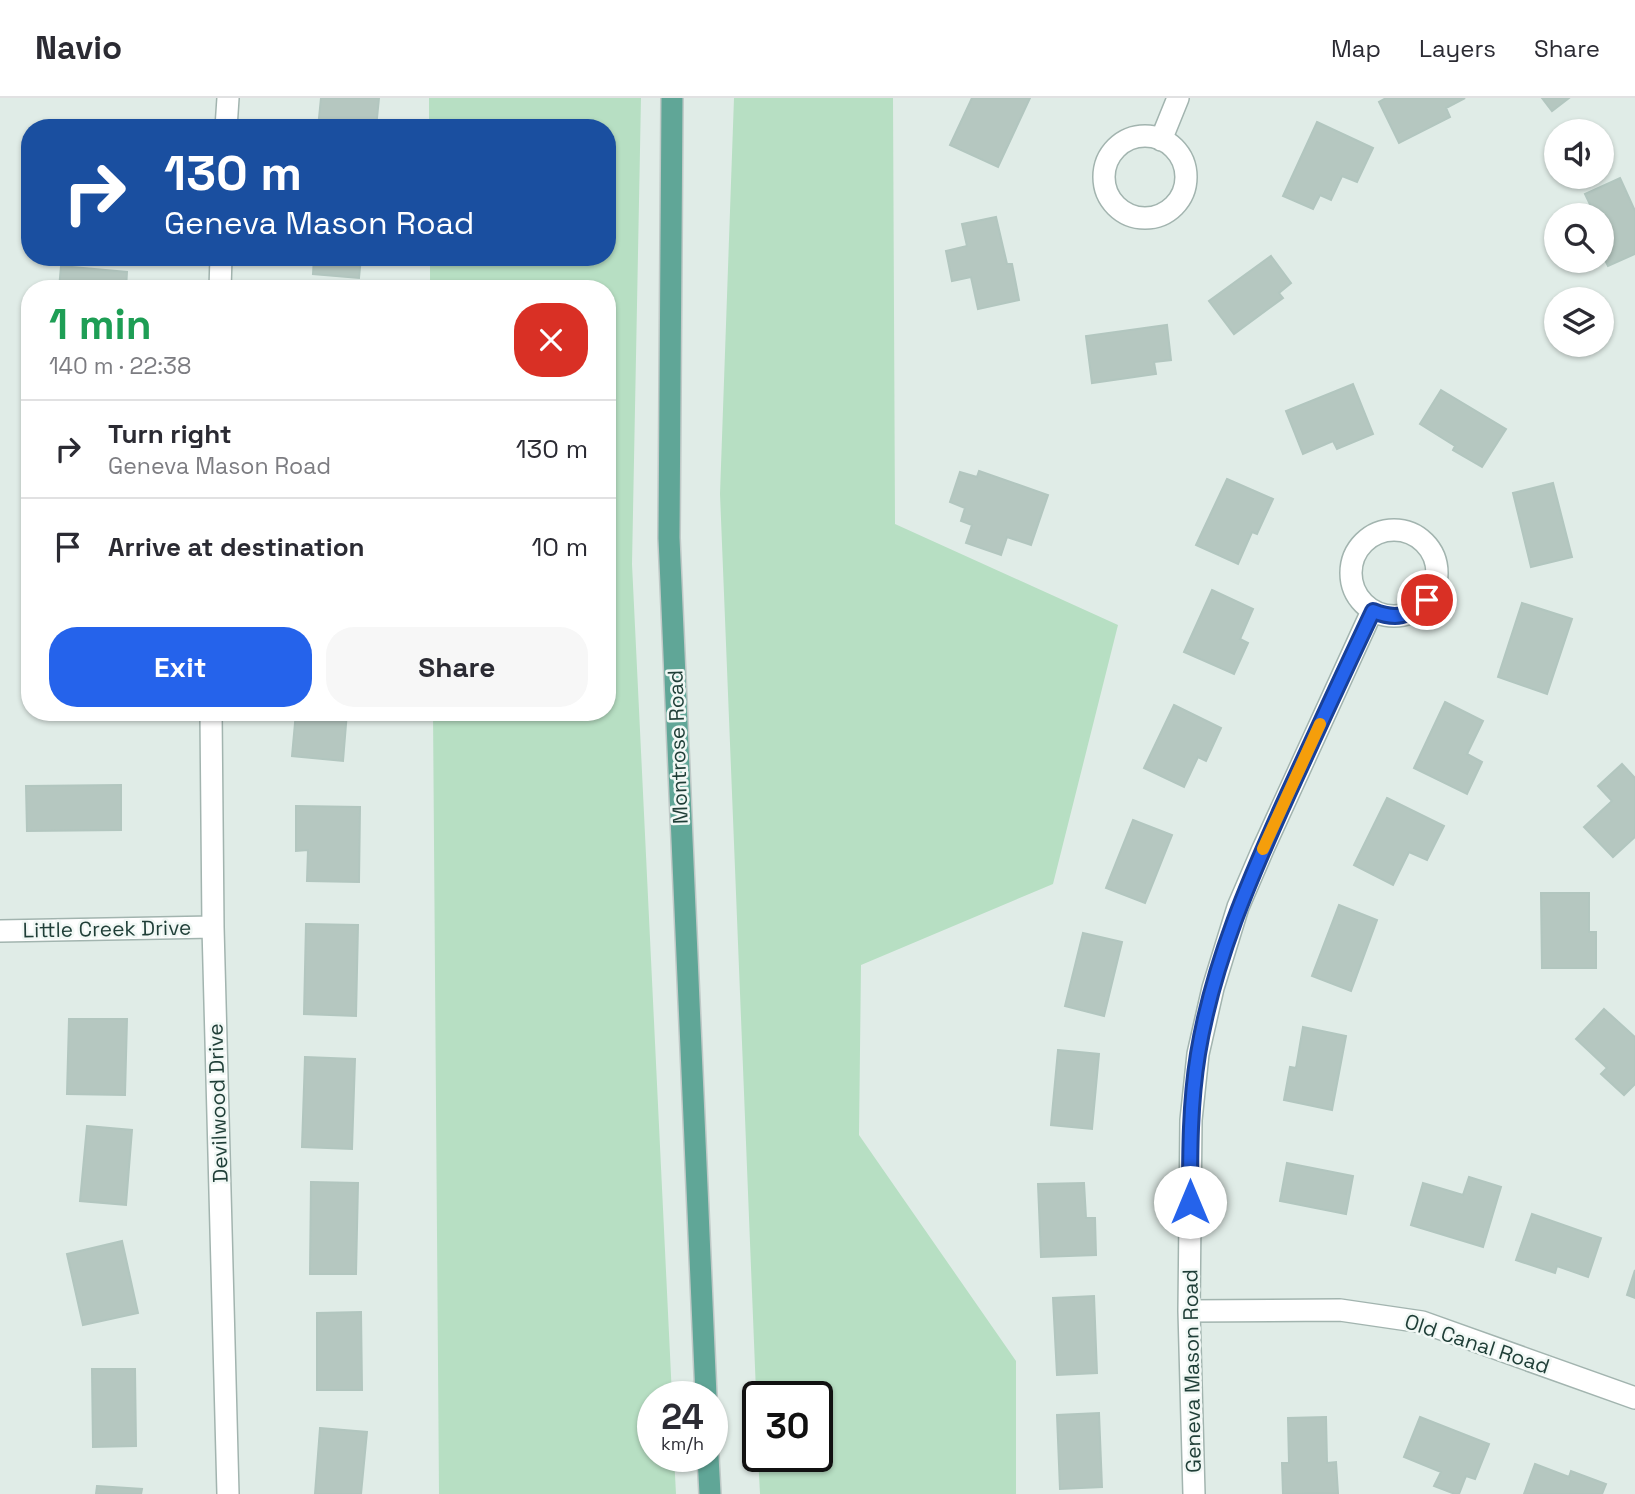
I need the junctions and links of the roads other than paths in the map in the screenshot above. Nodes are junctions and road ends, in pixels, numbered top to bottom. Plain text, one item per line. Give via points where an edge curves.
1 (228, 98) edge
2 (672, 98) edge
3 (1178, 98) edge
4 (227, 119) edge
5 (1161, 139) dead end
6 (1373, 611) junction
7 (211, 721) edge
8 (213, 927) junction
9 (0, 932) edge
10 (1189, 1311) junction
11 (705, 1381) edge
12 (1635, 1398) edge
13 (709, 1472) edge
14 (228, 1494) edge
15 (710, 1494) edge
16 (1194, 1494) edge

1 - 4 street
2 - 11 main road, Montrose Road via 669,538
3 - 5 street
6 - 6 street via 1402,616 1427,600 1437,572 1427,545 1415,535 1386,530 1371,536 1356,552 1350,573 1353,588
6 - 10 street, Geneva Mason Road via 1238,907 1213,988 1198,1054 1191,1120
7 - 8 street, Devilwood Drive
8 - 9 street, Little Creek Drive
8 - 14 street, Devilwood Drive
10 - 12 street, Old Canal Road via 1340,1310 1422,1322
10 - 16 street, Geneva Mason Road
13 - 15 main road

